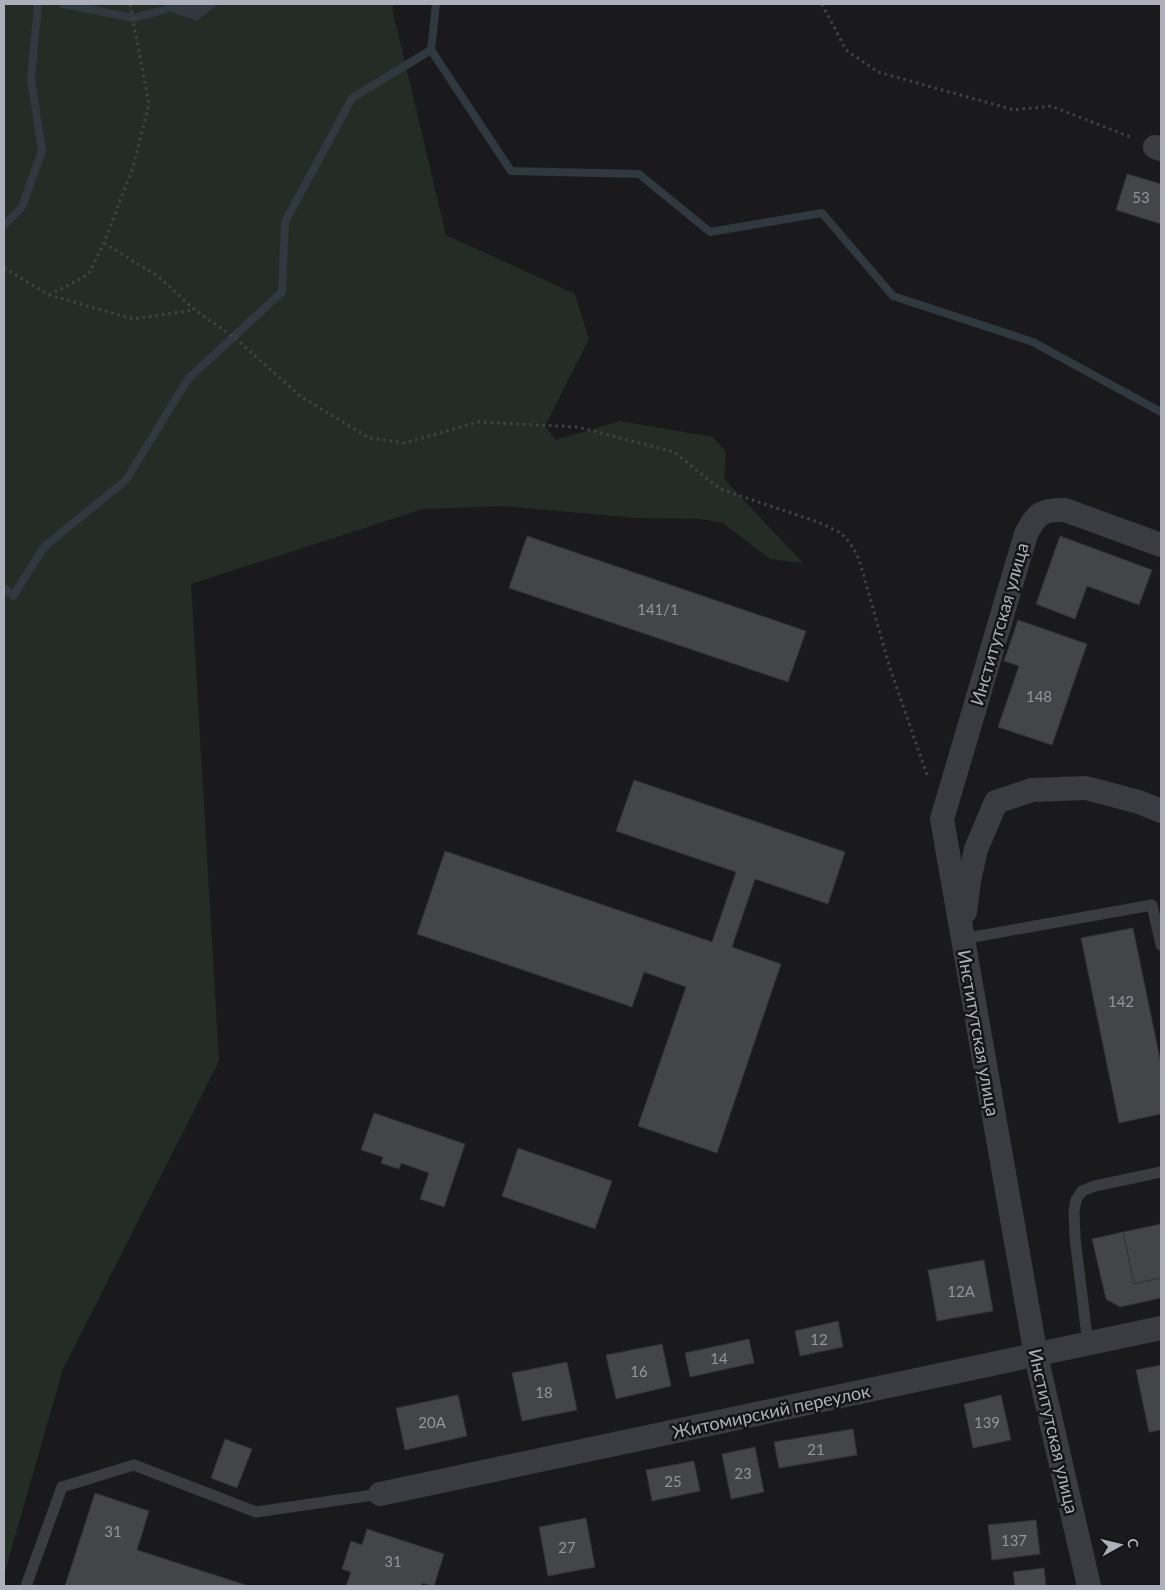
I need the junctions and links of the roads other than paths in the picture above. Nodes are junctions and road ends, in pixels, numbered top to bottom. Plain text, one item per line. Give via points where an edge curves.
1 (1161, 545) edge
2 (1161, 811) edge
3 (962, 939) junction
4 (1161, 945) edge
5 (1161, 1172) edge
6 (1161, 1328) edge
7 (1088, 1344) junction
8 (1036, 1356) junction
9 (380, 1494) joint
10 (26, 1586) edge
11 (1089, 1586) edge

1 - 3 street, Институтская улица via 1064,510 1040,513 1032,521 942,819
2 - 3 street via 1086,788 1032,790 996,802 976,848
3 - 4 lane via 1152,905
3 - 8 street, Институтская улица
5 - 7 lane via 1095,1186 1082,1191 1076,1200 1075,1238
6 - 7 street, Житомирский переулок
7 - 8 street, Житомирский переулок
8 - 9 street, Житомирский переулок
8 - 11 street, Институтская улица
9 - 10 lane via 256,1512 134,1465 62,1487

